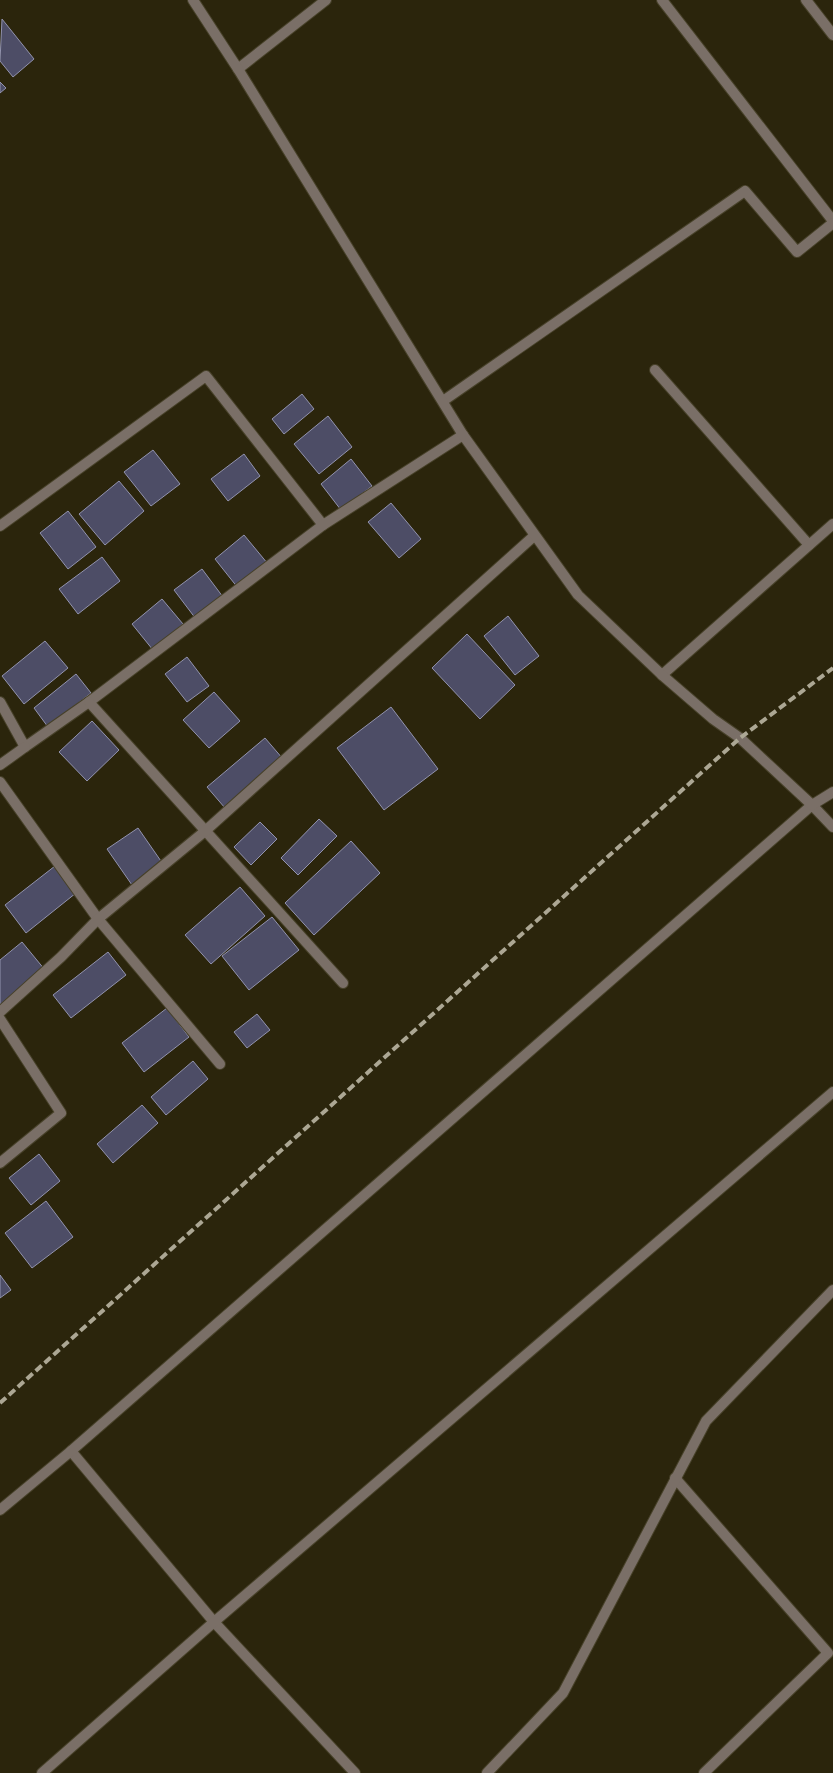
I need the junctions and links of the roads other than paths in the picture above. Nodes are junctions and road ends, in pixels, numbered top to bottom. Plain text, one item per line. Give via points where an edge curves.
1 (193, 0) edge
2 (326, 0) edge
3 (662, 0) edge
4 (820, 0) edge
5 (809, 4) edge
6 (833, 35) edge
7 (238, 69) junction
8 (833, 222) edge
9 (654, 370) dead end
10 (443, 401) junction
11 (463, 435) junction
12 (833, 524) edge
13 (324, 525) junction
14 (0, 526) edge
15 (534, 536) junction
16 (810, 545) junction
17 (662, 675) junction
18 (0, 702) edge
19 (89, 702) junction
20 (25, 747) junction
21 (0, 765) edge
22 (0, 782) edge
23 (833, 792) edge
24 (812, 805) junction
25 (833, 827) edge
26 (204, 832) junction
27 (98, 919) junction
28 (343, 983) dead end
29 (0, 1012) edge
30 (0, 1019) edge
31 (220, 1064) dead end
32 (833, 1092) edge
33 (0, 1163) edge
34 (833, 1290) edge
35 (71, 1450) junction
36 (676, 1478) junction
37 (0, 1510) edge
38 (214, 1622) junction
39 (42, 1773) edge
40 (355, 1773) edge
41 (487, 1773) edge
42 (704, 1773) edge

1 - 7 street
2 - 7 street
3 - 8 street
4 - 5 street
5 - 6 street
7 - 10 street
8 - 10 street via 797,252 745,191
9 - 16 street
10 - 11 street
11 - 13 street
11 - 15 street
12 - 16 street
13 - 14 street via 206,376
13 - 19 street
15 - 17 street via 578,595
15 - 26 street
16 - 17 street
17 - 24 street via 740,738
18 - 20 street
19 - 20 street
19 - 26 street
20 - 21 street
22 - 27 street
23 - 24 street
24 - 25 street
24 - 35 street
26 - 27 street
26 - 28 street
27 - 29 street
27 - 31 street
30 - 33 street via 61,1113
32 - 38 street
34 - 36 street via 706,1421
35 - 37 street
35 - 38 street
36 - 41 street via 563,1693
36 - 42 street via 828,1653
38 - 39 street
38 - 40 street

